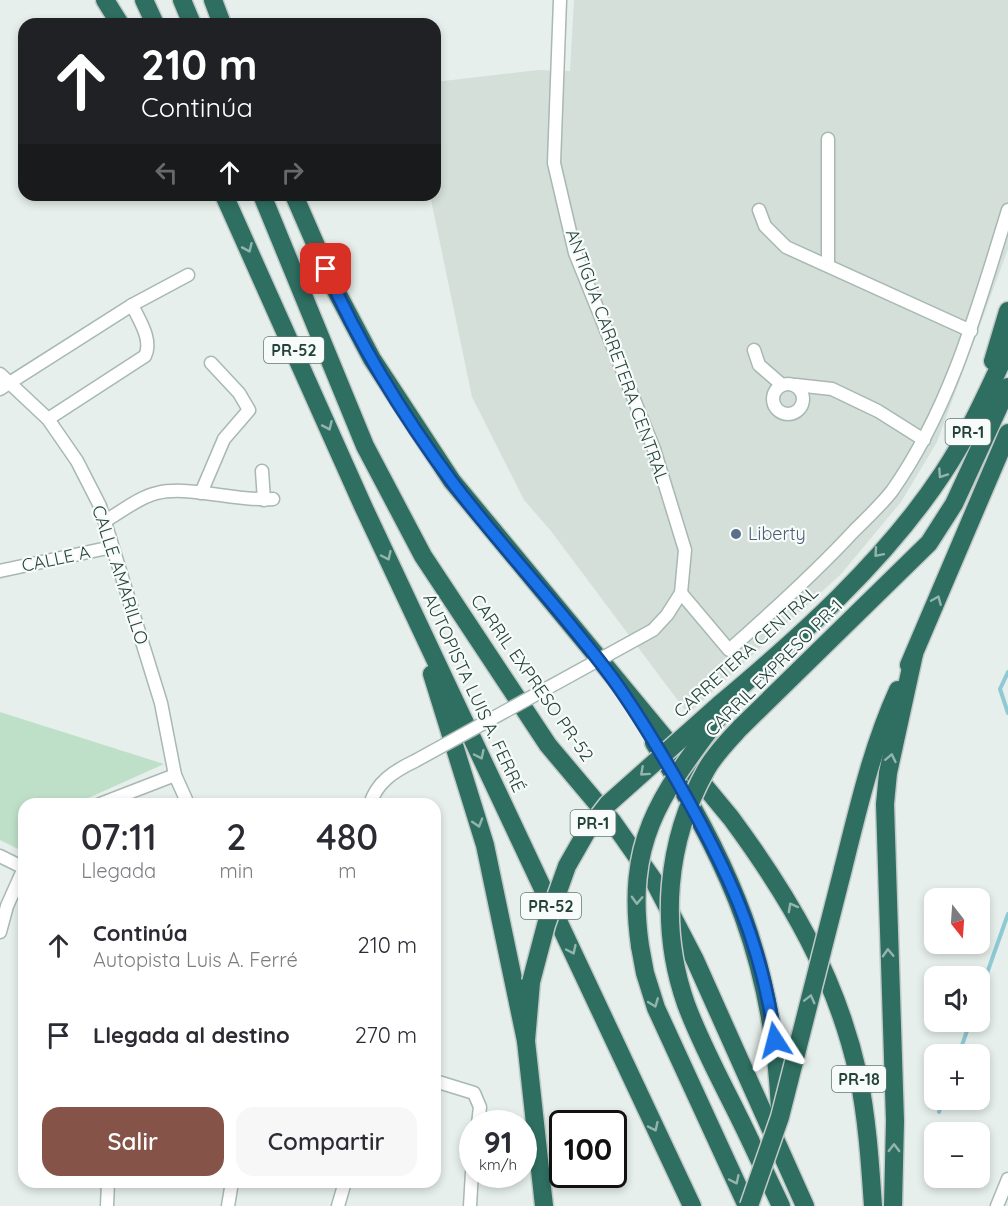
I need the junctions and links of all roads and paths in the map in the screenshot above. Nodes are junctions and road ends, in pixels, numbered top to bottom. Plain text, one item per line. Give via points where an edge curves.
1 (105, 0) edge
2 (144, 0) edge
3 (182, 0) edge
4 (213, 0) edge
5 (221, 0) edge
6 (560, 0) edge
7 (116, 18) edge
8 (152, 18) edge
9 (190, 18) edge
10 (220, 18) edge
11 (226, 18) edge
12 (828, 139) dead end
13 (226, 201) edge
14 (264, 201) edge
15 (297, 201) edge
16 (759, 210) dead end
17 (1008, 210) edge
18 (828, 265) junction
19 (188, 274) dead end
20 (132, 305) junction
21 (1008, 311) edge
22 (971, 331) junction
23 (1008, 348) edge
24 (754, 350) dead end
25 (212, 363) dead end
26 (3, 382) edge
27 (782, 385) junction
28 (796, 386) junction
29 (1008, 389) edge
30 (975, 418) junction
31 (48, 419) junction
32 (1008, 433) edge
33 (924, 440) junction
34 (1003, 448) edge
35 (262, 471) dead end
36 (201, 493) junction
37 (105, 521) junction
38 (111, 547) junction
39 (0, 571) edge
40 (681, 593) junction
41 (410, 607) junction
42 (914, 654) junction
43 (614, 680) junction
44 (719, 711) junction
45 (175, 775) junction
46 (116, 798) edge
47 (185, 798) edge
48 (373, 798) edge
49 (0, 856) edge
50 (18, 865) edge
51 (18, 881) edge
52 (0, 932) edge
53 (526, 1041) junction
54 (441, 1082) edge
55 (480, 1110) edge
56 (780, 1117) junction
57 (1008, 1179) edge
58 (108, 1188) edge
59 (231, 1188) edge
60 (343, 1188) edge
61 (471, 1188) edge
62 (107, 1206) edge
63 (228, 1206) edge
64 (338, 1206) edge
65 (470, 1206) edge
66 (544, 1206) edge
67 (692, 1206) edge
68 (748, 1206) edge
69 (781, 1206) edge
70 (804, 1206) edge
71 (873, 1206) edge
72 (893, 1206) edge
73 (997, 1206) edge

1 - 7 highway
2 - 8 highway
3 - 9 highway
4 - 10 highway
5 - 11 highway
6 - 40 street, ANTIGUA CARRETERA CENTRAL via 554,163 575,253 654,449 685,550
12 - 18 street
13 -> 41 highway, AUTOPISTA LUIS A. FERRÉ / PR-52
14 - 70 highway, CARRIL EXPRESO PR-52 via 365,446 423,556 548,745 612,820 654,881 695,960
15 - 43 highway via 334,287 405,411 452,481
16 - 18 street via 765,226 786,247
17 - 22 street
18 - 22 street
19 - 20 street
20 - 26 street
20 - 31 street via 146,335 149,349 145,356
21 - 30 highway
22 - 33 street
23 - 30 highway, CARRETERA CENTRAL / PR-1
24 - 27 street via 759,365
25 - 36 street via 239,393 249,411 224,439
26 - 31 street, CALLE AMARILLO
27 - 28 street
27 - 28 street via 773,402 778,410 788,414 798,411 803,403 803,393
28 - 33 street via 832,389 878,411
29 - 69 highway, CARRIL EXPRESO PR-1, bridge via 954,504 928,543 714,758 692,800 675,851 670,902 672,937 686,1002
30 -> 44 highway, CARRETERA CENTRAL / PR-1 via 916,510 844,592
31 - 37 street, CALLE AMARILLO via 77,461
32 - 34 highway, PR-1
33 - 40 street via 890,493 835,552 729,650
42 -> 34 highway, PR-1
35 - 36 street via 269,500
36 - 37 street via 159,492
37 - 38 street, CALLE AMARILLO
38 - 39 street, CALLE A
38 - 45 street, CALLE AMARILLO via 161,704
40 - 48 street, ANTIGUA CARRETERA CENTRAL, bridge via 652,630 396,770 380,784
41 -> 53 highway via 485,845
41 -> 67 highway, AUTOPISTA LUIS A. FERRÉ / PR-52
56 -> 42 highway, PR-1, bridge via 862,791 888,712
72 -> 42 highway via 895,1121 885,804
43 - 56 highway via 708,835 747,920 772,1019
71 -> 43 highway, PR-18 via 858,1074 819,958 773,875 731,818
44 -> 53 highway, CARRETERA CENTRAL / PR-1, bridge via 608,804 587,831 564,876 546,925 531,982
44 -> 68 highway, bridge via 669,785 648,827 637,898 640,946 656,1008
45 - 46 street
45 - 47 street, CALLE AMARILLO
49 - 50 street
51 - 52 street
53 - 66 highway, CARRETERA CENTRAL / PR-1
54 - 55 street via 469,1089
56 - 68 highway, PR-1, bridge
57 - 73 street
58 - 62 street
59 - 63 street
60 - 64 street
61 - 65 street

